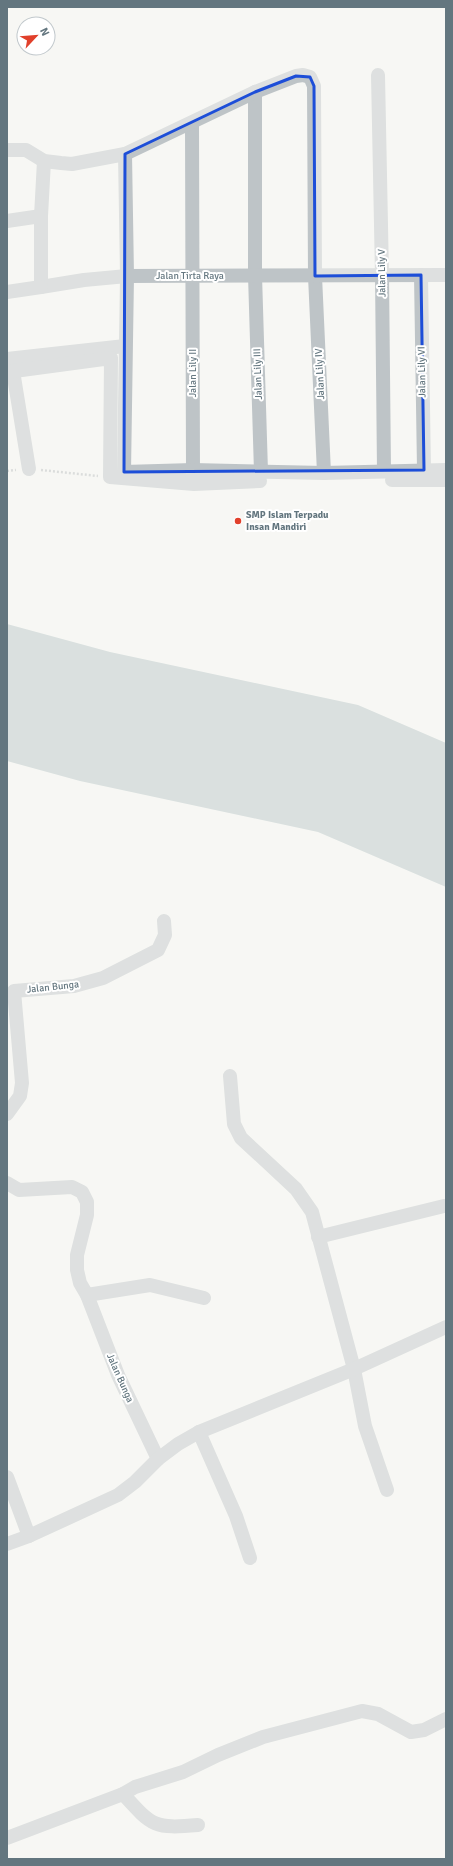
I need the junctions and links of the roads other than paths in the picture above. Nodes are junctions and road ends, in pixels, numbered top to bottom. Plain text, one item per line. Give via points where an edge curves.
1 (378, 75) dead end
2 (255, 92) junction
3 (192, 124) junction
4 (7, 150) edge
5 (125, 154) junction
6 (44, 160) junction
7 (41, 216) junction
8 (7, 221) edge
9 (255, 275) junction
10 (382, 275) junction
11 (421, 275) junction
12 (446, 275) edge
13 (127, 276) junction
14 (193, 276) junction
15 (315, 276) junction
16 (41, 288) junction
17 (7, 292) edge
18 (125, 346) junction
19 (9, 367) edge
20 (29, 469) road end
21 (193, 470) junction
22 (424, 470) junction
23 (446, 470) edge
24 (384, 471) junction
25 (261, 472) junction
26 (324, 472) junction
27 (446, 480) edge
28 (164, 921) dead end
29 (10, 992) edge
30 (230, 1076) dead end
31 (7, 1114) edge
32 (7, 1183) edge
33 (444, 1206) dead end
34 (318, 1237) junction
35 (87, 1295) junction
36 (204, 1298) dead end
37 (446, 1327) edge
38 (354, 1369) junction
39 (199, 1432) junction
40 (158, 1459) junction
41 (7, 1477) edge
42 (387, 1490) dead end
43 (29, 1536) junction
44 (7, 1544) edge
45 (250, 1558) dead end
46 (446, 1720) edge
47 (123, 1794) junction
48 (198, 1825) dead end
49 (7, 1838) edge

1 - 10 street, Jalan Lily V
2 - 3 street
2 - 9 street, Jalan Lily III
2 - 15 street, Jalan Lily IV via 302,75 310,77 313,82
3 - 5 street
3 - 14 street, Jalan Lily II
4 - 6 street via 26,150
5 - 6 street via 72,164
5 - 13 street
6 - 7 street
7 - 8 street
7 - 16 street
9 - 14 street, Jalan Tirta Raya
9 - 15 street, Jalan Tirta Raya
9 - 25 street, Jalan Lily III
10 - 11 street, Jalan Tirta Raya
10 - 15 street, Jalan Tirta Raya
10 - 24 street, Jalan Lily V
11 - 12 street, Jalan Tirta Raya
11 - 22 street, Jalan Lily VI
13 - 14 street, Jalan Tirta Raya
13 - 16 street, Jalan Tirta Raya
13 - 18 street
14 - 21 street, Jalan Lily II
15 - 26 street, Jalan Lily IV
16 - 17 street, Jalan Tirta Raya
18 - 19 street
18 - 21 street via 124,472
19 - 20 street
19 - 27 street via 111,358 110,477 194,484 260,480
21 - 25 street
22 - 23 street
22 - 24 street
24 - 26 street
25 - 26 street
28 - 29 street, Jalan Bunga via 165,935 158,950 103,978 74,986
29 - 31 street, Jalan Bunga via 22,1083 20,1096
30 - 34 street via 236,1131 306,1201 312,1212
32 - 35 street, Jalan Bunga via 19,1190 72,1187 82,1192 87,1202 87,1215 76,1255 80,1283
33 - 34 street
34 - 38 street
35 - 36 street via 150,1285
35 - 40 street, Jalan Bunga via 118,1375
37 - 38 street
38 - 39 street
38 - 42 street via 365,1426
39 - 40 street
39 - 45 street via 236,1516
40 - 43 street via 118,1495
41 - 43 street
43 - 44 street
46 - 47 street via 424,1730 411,1732 378,1714 354,1712 263,1737 183,1772 135,1787
47 - 48 street via 152,1823 174,1828
47 - 49 street

